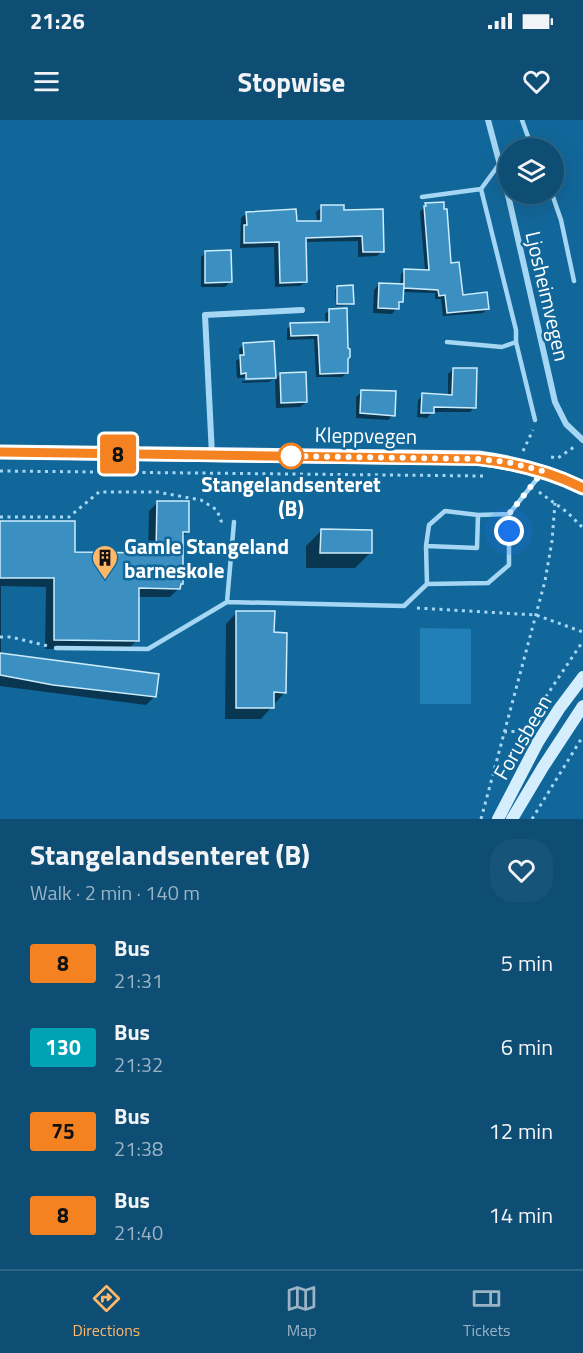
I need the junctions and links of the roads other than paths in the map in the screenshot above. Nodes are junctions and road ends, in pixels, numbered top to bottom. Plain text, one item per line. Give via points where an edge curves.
1 (488, 120) edge
2 (522, 120) edge
3 (528, 138) edge
4 (498, 156) edge
5 (498, 166) edge
6 (481, 189) junction
7 (422, 197) dead end
8 (513, 204) edge
9 (555, 204) edge
10 (574, 281) dead end
11 (302, 309) dead end
12 (447, 342) dead end
13 (516, 342) junction
14 (535, 420) road end
15 (582, 438) edge
16 (0, 452) edge
17 (212, 456) junction
18 (543, 464) junction
19 (583, 488) edge
20 (509, 514) junction
21 (478, 515) junction
22 (234, 522) road end
23 (426, 546) junction
24 (427, 584) junction
25 (227, 602) junction
26 (56, 648) road end
27 (583, 677) edge
28 (583, 706) edge
29 (498, 819) edge
30 (512, 819) edge

1 - 4 street, Ljosheimvegen
2 - 3 lane
5 - 6 lane
6 - 7 lane
6 - 13 lane
8 - 15 street, Ljosheimvegen via 555,402 566,424
9 - 10 lane
11 - 17 street via 205,315
12 - 13 lane via 502,347
13 - 14 lane
16 - 17 main road, Kleppvegen
17 - 18 main road, Kleppvegen via 374,456
18 - 19 main road, Kleppvegen
18 - 20 lane
20 - 21 lane
20 - 24 lane via 509,565 488,583
21 - 23 lane via 445,511 429,525
21 - 23 lane via 477,548
22 - 25 lane
23 - 24 lane
24 - 25 lane via 404,606
25 - 26 lane via 148,648
27 - 29 main road, Forusbeen via 538,742
28 - 30 main road, Forusbeen

